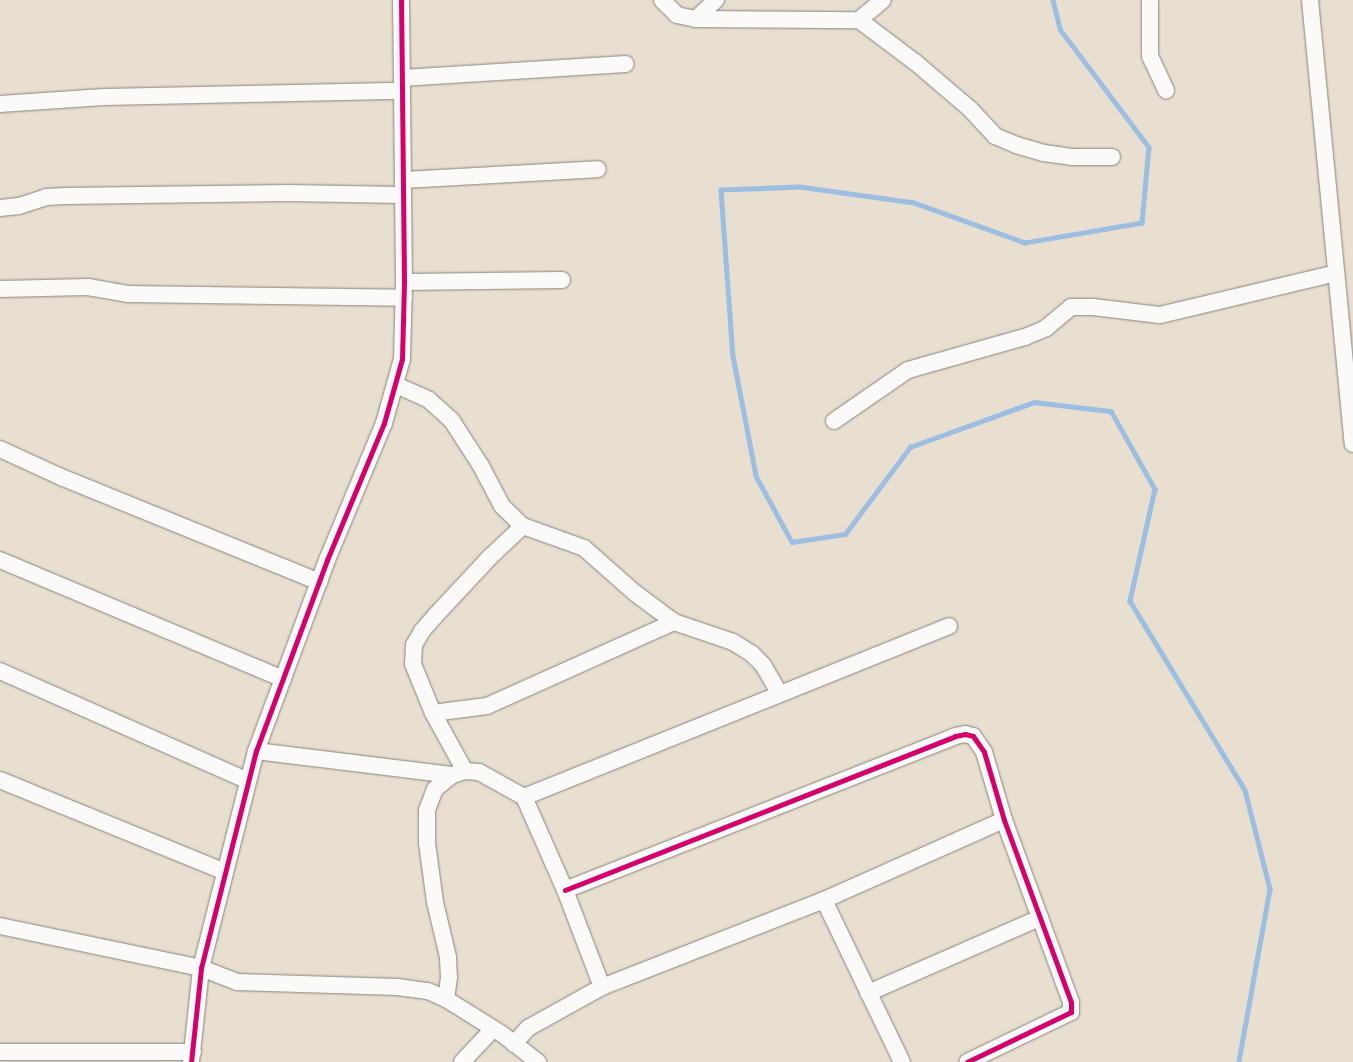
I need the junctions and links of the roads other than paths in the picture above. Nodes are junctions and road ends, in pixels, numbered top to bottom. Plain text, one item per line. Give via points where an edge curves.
1 (401, 0) edge
2 (662, 0) edge
3 (716, 0) edge
4 (883, 0) edge
5 (1150, 0) edge
6 (1310, 0) edge
7 (696, 19) junction
8 (859, 20) junction
9 (626, 64) dead end
10 (402, 84) junction
11 (1166, 91) dead end
12 (0, 104) edge
13 (1112, 157) dead end
14 (598, 169) dead end
15 (403, 188) junction
16 (0, 208) edge
17 (1336, 273) junction
18 (562, 280) dead end
19 (0, 289) edge
20 (404, 290) junction
21 (396, 385) junction
22 (834, 421) dead end
23 (1353, 444) edge
24 (0, 450) edge
25 (523, 526) junction
26 (0, 560) edge
27 (319, 582) junction
28 (674, 622) junction
29 (949, 626) dead end
30 (0, 671) edge
31 (283, 679) junction
32 (779, 694) junction
33 (433, 713) junction
34 (256, 751) junction
35 (459, 773) junction
36 (0, 780) edge
37 (248, 781) junction
38 (524, 797) junction
39 (1004, 820) junction
40 (225, 872) junction
41 (565, 890) junction
42 (824, 900) junction
43 (1040, 918) junction
44 (0, 926) edge
45 (202, 968) junction
46 (602, 987) junction
47 (868, 993) junction
48 (446, 999) junction
49 (493, 1029) junction
50 (514, 1044) junction
51 (0, 1052) edge
52 (192, 1057) edge
53 (462, 1062) edge
54 (538, 1062) edge
55 (902, 1062) edge
56 (967, 1062) edge

1 - 10 street
2 - 7 street via 676,14
3 - 7 street
4 - 8 street
5 - 11 street via 1150,56
6 - 17 street
7 - 8 street
8 - 13 street via 915,62 970,109 995,136 1016,146 1044,153
9 - 10 street
10 - 12 street
10 - 15 street
14 - 15 street
15 - 16 street via 65,196
15 - 20 street
17 - 22 street via 1160,314 1093,307 1070,308 1046,328 1025,337 908,370
17 - 23 street
18 - 20 street
19 - 20 street via 88,287 127,294
20 - 21 street via 402,359
21 - 25 street via 429,400 452,421 502,506
21 - 27 street via 384,423
24 - 27 street
25 - 28 street via 584,548
25 - 33 street via 435,616 414,645 413,664
26 - 31 street
27 - 31 street
28 - 32 street via 733,642 752,654 764,665
28 - 33 street via 487,706
29 - 32 street
30 - 37 street
31 - 34 street
32 - 38 street
33 - 35 street
34 - 35 street
34 - 37 street
35 - 38 street via 479,772
35 - 48 street via 435,789 427,810 428,851 435,902 448,957
36 - 40 street
37 - 40 street
38 - 41 street
39 - 41 street via 984,752 973,736 965,734
39 - 42 street
39 - 43 street
40 - 45 street
41 - 46 street
42 - 46 street
42 - 47 street
43 - 47 street
43 - 56 street via 1071,1002 1071,1012
44 - 45 street
45 - 48 street via 238,982 398,986 428,991
45 - 52 street
46 - 50 street via 528,1028
47 - 55 street
48 - 49 street
49 - 50 street
49 - 53 street
50 - 54 street
51 - 52 street

